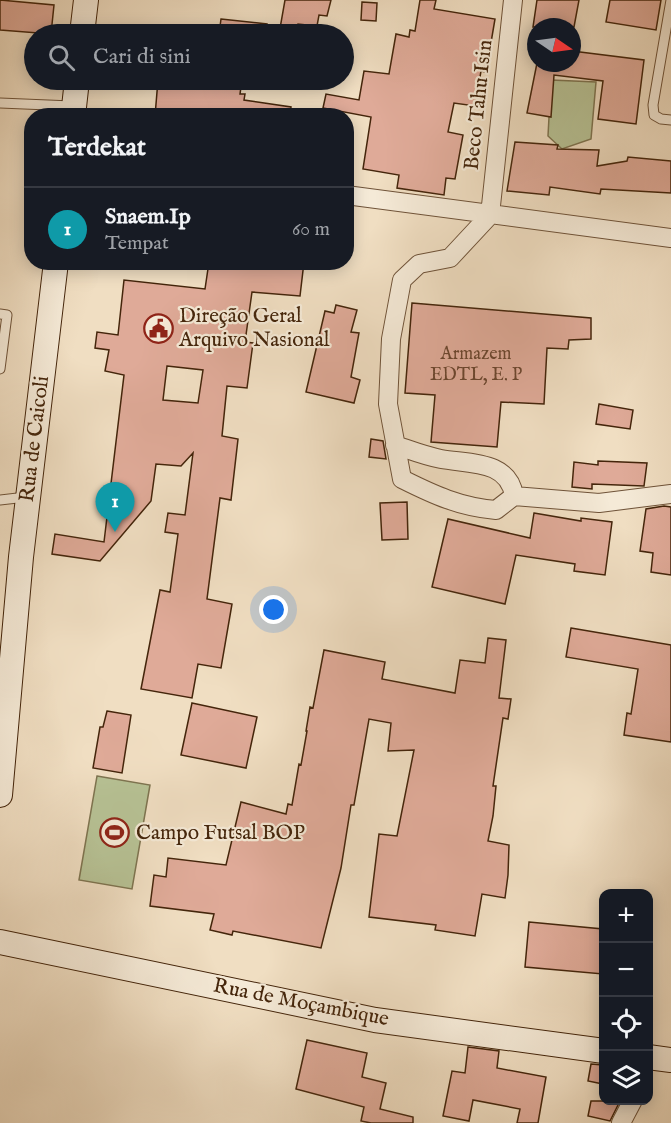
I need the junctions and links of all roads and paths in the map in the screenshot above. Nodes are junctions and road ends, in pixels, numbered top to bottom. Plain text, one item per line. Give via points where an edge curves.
1 (86, 0) edge
2 (513, 0) edge
3 (670, 0) edge
4 (83, 24) edge
5 (76, 90) edge
6 (0, 103) edge
7 (46, 108) edge
8 (74, 108) edge
9 (671, 120) edge
10 (354, 196) edge
11 (490, 215) junction
12 (671, 238) edge
13 (55, 270) edge
14 (0, 314) edge
15 (0, 369) edge
16 (395, 445) junction
17 (671, 494) edge
18 (514, 496) junction
19 (29, 497) junction
20 (0, 500) edge
21 (11, 555) edge
22 (0, 664) edge
23 (8, 700) junction
24 (0, 795) edge
25 (0, 942) edge
26 (599, 1050) edge
27 (631, 1105) edge
28 (621, 1123) edge

1 - 4 street
2 - 11 street, Beco Tahu Isin
3 - 9 lane via 653,105 654,115
5 - 8 street
6 - 7 lane
10 - 11 street
11 - 12 street
11 - 16 street via 450,258 419,264 402,280 391,339 388,404
13 - 19 street, Rua de Caicoli
14 - 15 lane via 7,315
16 - 18 street via 440,459 495,468 512,484
16 - 18 street via 402,479 433,494 473,508 496,510
17 - 18 street via 598,503
19 - 20 lane
19 - 21 street, Rua de Caicoli
21 - 23 street, Rua de Caicoli
22 - 23 street
23 - 24 street, Rua de Caicoli
25 - 26 street, Rua de Moçambique via 375,1020
27 - 28 street

